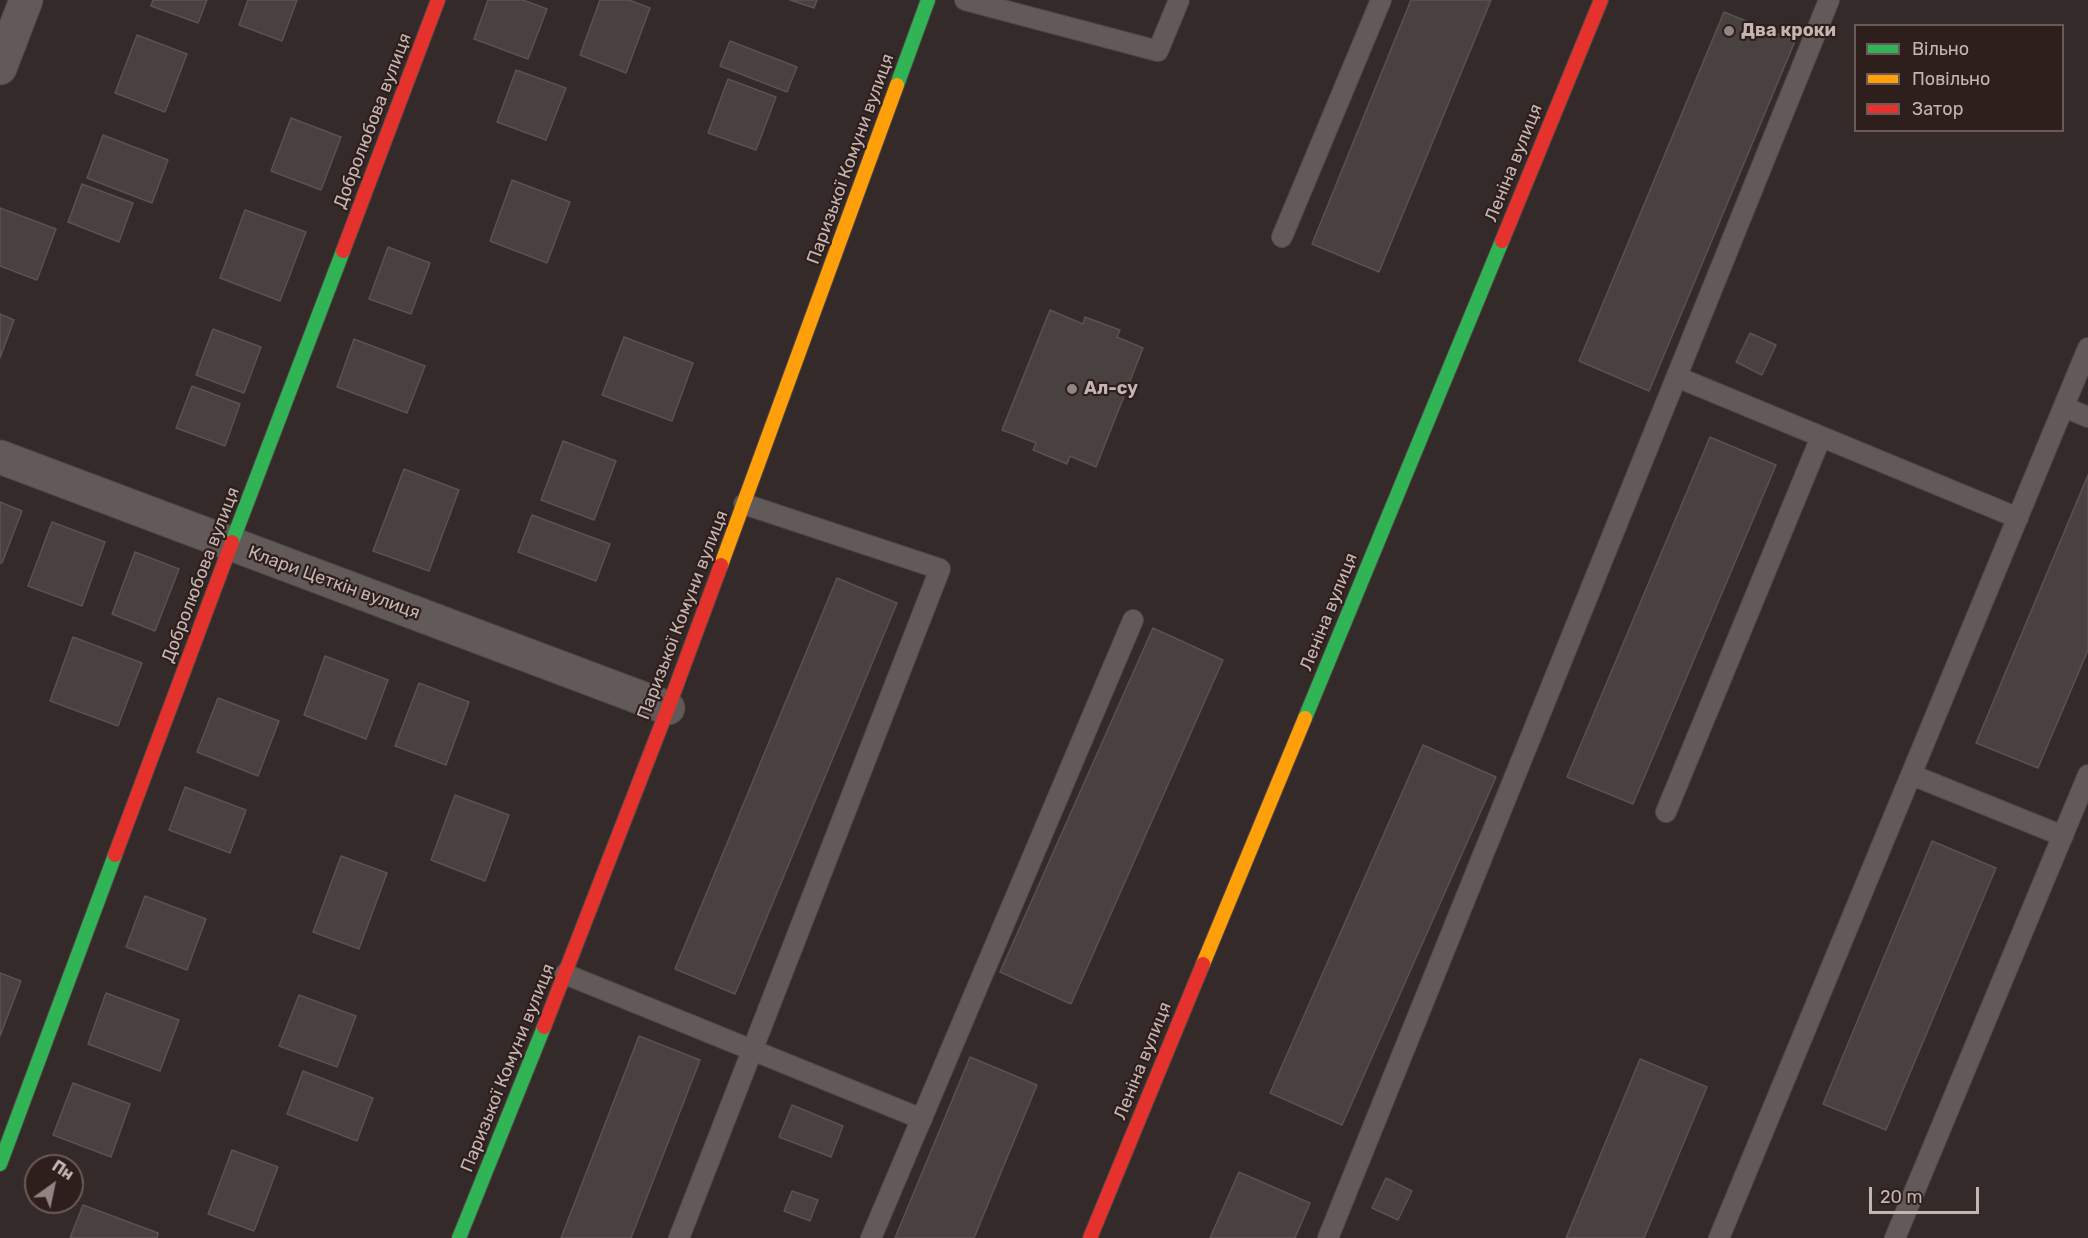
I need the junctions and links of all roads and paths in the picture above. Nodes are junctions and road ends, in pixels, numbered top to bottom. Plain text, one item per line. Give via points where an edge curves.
1 (26, 0) edge
2 (438, 0) edge
3 (928, 0) edge
4 (964, 0) edge
5 (1179, 0) edge
6 (1381, 0) edge
7 (1601, 0) edge
8 (1829, 0) edge
9 (0, 68) edge
10 (1282, 237) dead end
11 (2088, 348) edge
12 (1677, 377) junction
13 (2064, 406) junction
14 (2088, 417) edge
15 (1821, 437) junction
16 (0, 457) edge
17 (744, 504) junction
18 (2018, 518) junction
19 (231, 545) junction
20 (1134, 620) dead end
21 (668, 708) junction
22 (1911, 775) junction
23 (2088, 775) edge
24 (1666, 812) dead end
25 (2063, 836) junction
26 (565, 974) junction
27 (752, 1050) junction
28 (922, 1119) junction
29 (0, 1164) edge
30 (459, 1238) edge
31 (679, 1238) edge
32 (871, 1238) edge
33 (1089, 1238) edge
34 (1328, 1238) edge
35 (1719, 1238) edge
36 (1895, 1238) edge

1 - 9 street
2 - 19 street, Добролюбова вулиця
3 - 17 street, Паризької Комуни вулиця
4 - 5 lane via 1158,51
6 - 10 lane
7 - 33 street, Леніна вулиця
8 - 12 lane
11 - 13 lane
12 - 15 lane
12 - 34 lane
13 - 14 lane
13 - 18 lane
15 - 18 lane
15 - 24 lane
16 - 19 street, Клари Цеткін вулиця
17 - 21 street, Паризької Комуни вулиця
17 - 27 lane via 940,570
18 - 22 lane
19 - 21 street, Клари Цеткін вулиця
19 - 29 street, Добролюбова вулиця
20 - 28 lane
21 - 26 street, Паризької Комуни вулиця
22 - 25 lane
22 - 35 lane
23 - 25 lane
25 - 36 lane
26 - 27 lane
26 - 30 street, Паризької Комуни вулиця
27 - 28 lane
27 - 31 lane
28 - 32 lane

